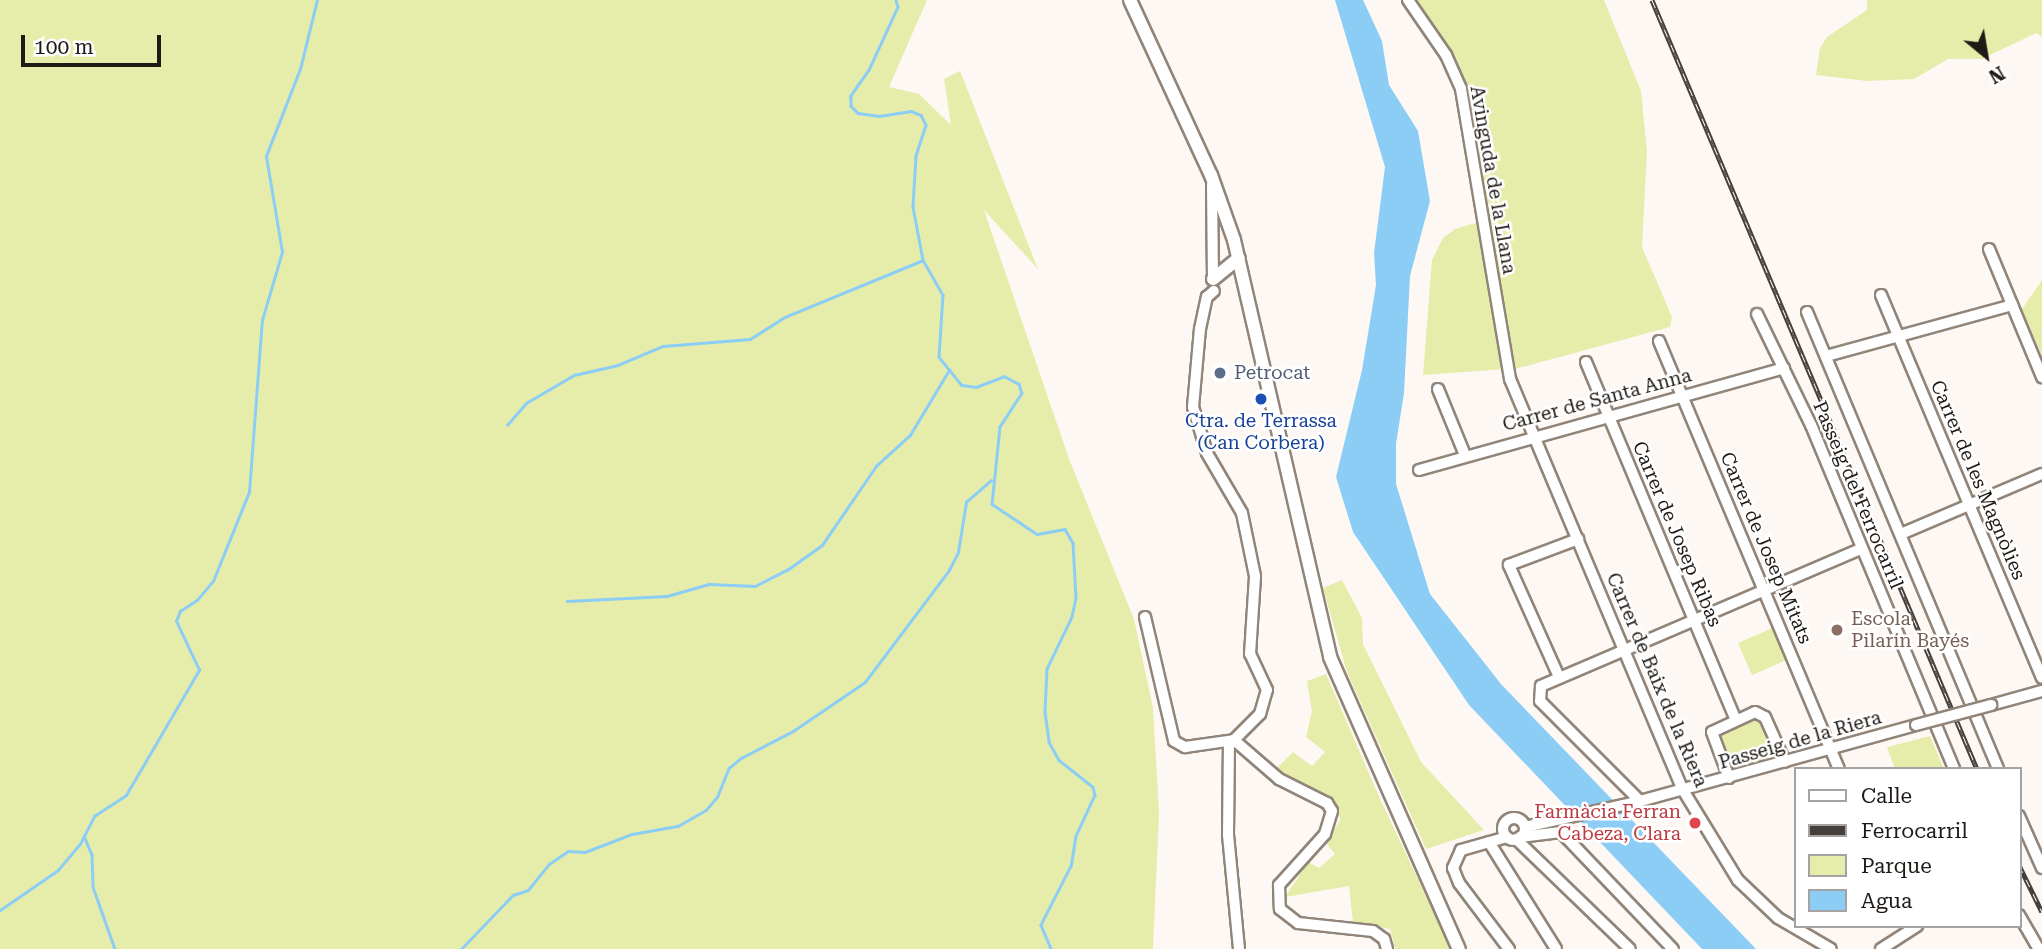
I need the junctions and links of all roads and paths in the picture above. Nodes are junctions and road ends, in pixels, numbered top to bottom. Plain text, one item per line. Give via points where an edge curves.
1 (1130, 0) edge
2 (1408, 0) edge
3 (1211, 175) junction
4 (1989, 249) dead end
5 (1238, 258) junction
6 (1216, 281) junction
7 (1245, 286) junction
8 (1881, 295) dead end
9 (2012, 305) junction
10 (1807, 312) dead end
11 (1757, 314) dead end
12 (1899, 335) junction
13 (1659, 341) dead end
14 (1826, 356) junction
15 (1586, 362) dead end
16 (1784, 368) junction
17 (2042, 377) edge
18 (1510, 379) joint
19 (1438, 389) dead end
20 (1682, 395) junction
21 (1608, 415) junction
22 (1534, 435) junction
23 (1465, 455) junction
24 (1419, 470) dead end
25 (2042, 474) edge
26 (1969, 504) junction
27 (1901, 534) junction
28 (1578, 539) junction
29 (1861, 549) junction
30 (1765, 591) junction
31 (1145, 617) dead end
32 (1695, 621) junction
33 (1625, 650) junction
34 (1559, 677) junction
35 (2042, 678) edge
36 (2042, 691) edge
37 (1736, 720) junction
38 (1234, 740) junction
39 (1831, 750) junction
40 (1785, 762) junction
41 (1838, 767) edge
42 (1953, 767) edge
43 (1997, 767) edge
44 (1729, 778) junction
45 (1683, 790) junction
46 (1635, 803) junction
47 (2021, 821) edge
48 (1517, 835) junction
49 (1489, 842) junction
50 (2042, 868) edge
51 (2021, 918) edge
52 (1794, 927) edge
53 (1795, 928) edge
54 (1911, 928) edge
55 (1239, 949) edge
56 (1387, 949) edge
57 (1459, 949) edge
58 (1509, 949) edge
59 (1556, 949) edge
60 (1630, 949) edge
61 (1672, 949) edge
62 (1831, 949) edge
63 (1881, 949) edge
64 (2039, 949) edge

1 - 3 main road
2 - 18 street, Avinguda de la Llana via 1446,55 1461,89
3 - 5 main road
3 - 6 street
4 - 9 street
5 - 6 main road
5 - 7 main road
6 - 7 main road
6 - 38 street via 1200,329 1193,407 1207,453 1242,513 1255,576 1250,654 1266,690 1260,713
7 - 57 main road via 1330,657
8 - 12 street, Carrer de les Magnòlies
9 - 12 street
9 - 17 street
10 - 14 street, Passeig del Ferrocarril
11 - 16 street, Passeig del Ferrocarril
12 - 14 street
12 - 26 street, Carrer de les Magnòlies
13 - 20 street, Carrer de Josep Mitats
14 - 27 street, Passeig del Ferrocarril
15 - 21 street, Carrer de Josep Ribas
16 - 20 street, Carrer de Santa Anna
16 - 29 street, Passeig del Ferrocarril
18 - 22 street, Carrer de Baix de la Riera
19 - 23 street
20 - 21 street, Carrer de Santa Anna
20 - 30 street, Carrer de Josep Mitats
21 - 22 street, Carrer de Santa Anna
21 - 32 street, Carrer de Josep Ribas
22 - 23 street, Carrer de Santa Anna
22 - 28 street, Carrer de Baix de la Riera
23 - 24 street, Carrer de Santa Anna
25 - 26 street
26 - 27 street
26 - 35 street, Carrer de les Magnòlies
27 - 43 street, Passeig del Ferrocarril
28 - 33 street, Carrer de Baix de la Riera
28 - 34 street via 1509,565
29 - 30 street
29 - 42 street, Passeig del Ferrocarril
30 - 32 street
30 - 39 street, Carrer de Josep Mitats
31 - 38 street via 1174,741 1185,747
32 - 33 street
32 - 37 street, Carrer de Josep Ribas
33 - 34 street
33 - 45 street, Carrer de Baix de la Riera
34 - 46 street via 1541,686 1540,701
36 - 39 street, Passeig de la Riera, bridge
37 - 40 street via 1762,713
37 - 44 street via 1715,729 1711,736
38 - 55 street via 1229,746 1228,835
38 - 56 street via 1279,779 1327,803 1332,811 1325,834 1279,884 1280,909 1298,923 1373,931 1384,939
39 - 40 street, Passeig de la Riera
39 - 41 street, Carrer de Josep Mitats
40 - 44 street, Passeig de la Riera
44 - 45 street, Passeig de la Riera
45 - 46 street, Passeig de la Riera
45 - 52 street, Carrer de Baix de la Riera via 1738,880
46 - 48 street, Passeig de la Riera
47 - 50 street
48 - 49 street
48 - 60 street
48 - 61 street via 1561,832
49 - 58 street via 1461,850 1453,862 1454,874
49 - 59 street
51 - 64 street
53 - 62 street, Carrer de Baix de la Riera
54 - 63 street

